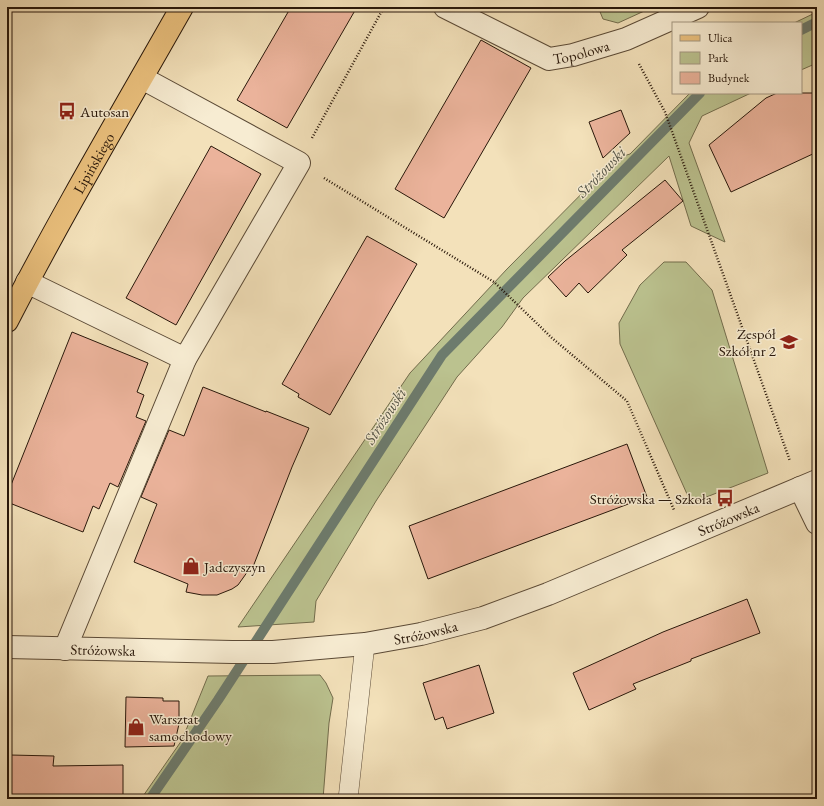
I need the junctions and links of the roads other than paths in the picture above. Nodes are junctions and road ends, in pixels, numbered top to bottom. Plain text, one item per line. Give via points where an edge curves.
1 (182, 7) edge
2 (445, 7) edge
3 (698, 7) edge
4 (142, 78) junction
5 (27, 282) junction
6 (7, 321) edge
7 (186, 359) junction
8 (809, 484) edge
9 (817, 523) edge
10 (365, 644) junction
11 (7, 647) edge
12 (65, 649) junction
13 (348, 799) edge

1 - 4 main road, Lipińskiego
2 - 3 street, Topolowa via 549,59 573,55 626,39
4 - 5 main road, Lipińskiego
4 - 7 street via 299,162
5 - 6 main road, Lipińskiego
5 - 7 street
7 - 12 street
8 - 9 street
8 - 10 street, Stróżowska via 548,594 483,618 421,634
10 - 12 street, Stróżowska via 273,652
10 - 13 lane
11 - 12 street, Stróżowska

